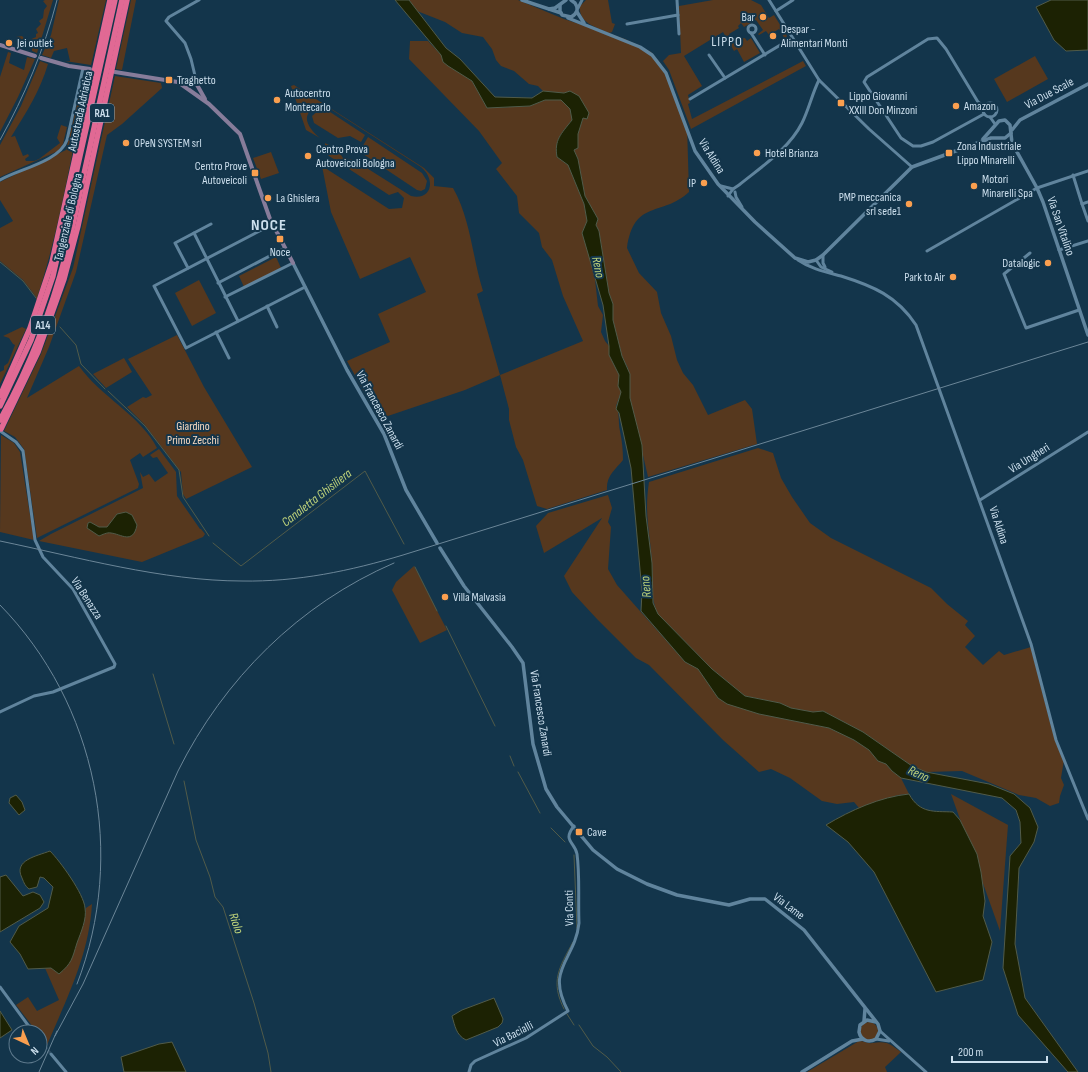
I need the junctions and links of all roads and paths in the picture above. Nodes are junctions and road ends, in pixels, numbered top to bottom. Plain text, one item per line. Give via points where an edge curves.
1 (110, 0) edge
2 (115, 0) edge
3 (122, 0) edge
4 (127, 0) edge
5 (199, 0) edge
6 (522, 0) edge
7 (566, 0) edge
8 (571, 0) edge
9 (576, 0) edge
10 (582, 0) edge
11 (677, 0) edge
12 (769, 0) edge
13 (793, 0) edge
14 (560, 5) junction
15 (548, 9) junction
16 (577, 11) junction
17 (776, 11) junction
18 (561, 13) junction
19 (678, 15) junction
20 (568, 18) junction
21 (627, 24) dead end
22 (594, 29) junction
23 (751, 33) dead end
24 (679, 34) dead end
25 (792, 38) junction
26 (0, 45) edge
27 (709, 55) dead end
28 (765, 55) junction
29 (36, 56) dead end
30 (41, 58) dead end
31 (83, 68) junction
32 (90, 69) dead end
33 (115, 72) dead end
34 (195, 75) junction
35 (725, 78) junction
36 (819, 80) junction
37 (178, 82) junction
38 (191, 83) junction
39 (1088, 84) edge
40 (197, 86) junction
41 (191, 90) junction
42 (690, 99) dead end
43 (209, 104) junction
44 (985, 105) junction
45 (984, 114) junction
46 (996, 114) junction
47 (990, 117) junction
48 (1020, 120) junction
49 (999, 121) junction
50 (1007, 122) junction
51 (994, 126) junction
52 (1011, 131) junction
53 (1001, 138) junction
54 (977, 143) junction
55 (1013, 146) junction
56 (912, 167) junction
57 (1088, 171) edge
58 (1074, 175) junction
59 (0, 180) edge
60 (718, 184) junction
61 (1037, 188) junction
62 (734, 190) junction
63 (728, 196) junction
64 (1088, 202) edge
65 (1082, 204) junction
66 (748, 215) junction
67 (1088, 221) edge
68 (211, 224) dead end
69 (273, 224) junction
70 (194, 234) junction
71 (1088, 241) edge
72 (285, 248) junction
73 (1059, 250) junction
74 (927, 251) dead end
75 (1030, 253) dead end
76 (823, 255) junction
77 (206, 258) junction
78 (795, 258) junction
79 (816, 260) junction
80 (292, 263) junction
81 (188, 268) junction
82 (826, 269) junction
83 (841, 276) junction
84 (218, 283) junction
85 (305, 287) junction
86 (226, 297) junction
87 (267, 306) junction
88 (1079, 310) junction
89 (1082, 317) junction
90 (238, 321) junction
91 (1088, 326) edge
92 (277, 327) dead end
93 (216, 332) junction
94 (1088, 335) edge
95 (229, 358) dead end
96 (0, 396) edge
97 (0, 406) edge
98 (0, 420) edge
99 (0, 430) edge
100 (1088, 432) edge
101 (980, 500) junction
102 (437, 543) dead end
103 (440, 548) dead end
104 (0, 712) edge
105 (1088, 819) edge
106 (574, 826) junction
107 (647, 884) joint
108 (0, 987) edge
109 (863, 1004) junction
110 (568, 1011) joint
111 (864, 1021) junction
112 (876, 1022) junction
113 (27, 1024) edge
114 (859, 1032) junction
115 (880, 1032) junction
116 (863, 1039) junction
117 (876, 1039) junction
118 (852, 1041) junction
119 (889, 1041) junction
120 (51, 1054) tunnel mouth
121 (66, 1072) edge
122 (469, 1072) edge
123 (802, 1072) edge
124 (926, 1072) edge

1 - 96 highway, Tangenziale di Bologna / RA1 via 52,262 28,334
2 - 97 highway, Autostrada Adriatica / A14 via 53,276 29,345
3 - 98 highway, Autostrada Adriatica / A14 via 59,277 32,354
4 - 99 highway, Tangenziale di Bologna / RA1 via 64,279 38,352
5 - 34 street via 166,21 185,43
6 - 15 street, Via Aldina
7 - 14 street
8 - 9 street
8 - 16 street, Via Aldina via 577,5
10 - 16 street
11 - 19 street
12 - 17 street
13 - 17 street
14 - 15 street
14 - 18 street
15 - 18 street, Via Aldina
16 - 20 street via 574,16
16 - 22 street, Via Aldina via 584,23
17 - 25 street
18 - 20 street, Via Aldina
19 - 21 street
19 - 24 street
20 - 22 street, Via Aldina
22 - 60 street, Via Aldina via 640,47 652,54 660,64 669,79 695,151
23 - 28 street
25 - 28 street
25 - 36 street
26 - 29 main road
27 - 35 street
28 - 35 street
30 - 31 main road
31 - 32 main road
31 - 59 street via 62,149 52,157
33 - 37 main road, Via Francesco Zanardi
34 - 38 street
34 - 40 street
35 - 42 street
36 - 56 street
36 - 62 street via 796,134
37 - 38 main road, Via Francesco Zanardi
37 - 41 main road, Via Francesco Zanardi
38 - 40 main road, Via Francesco Zanardi
38 - 41 main road
39 - 48 street, Via Due Scale
40 - 41 main road via 196,90
40 - 43 main road, Via Francesco Zanardi
41 - 43 main road, Via Francesco Zanardi
43 - 69 main road, Via Francesco Zanardi via 232,124 242,137
44 - 45 street
44 - 45 street via 978,102 937,38 928,39 867,77 864,82 901,138 913,146 933,142
44 - 46 street via 994,104
45 - 47 street
46 - 47 street
46 - 49 street
47 - 51 street via 994,120
48 - 50 street, Via Due Scale
48 - 52 street, Via Due Scale
49 - 50 street
49 - 51 street
50 - 52 street
51 - 53 street via 994,134
51 - 54 street via 986,137
52 - 53 street via 1008,137
52 - 55 street, Via San Vitalino
53 - 54 street via 991,138
53 - 55 street, Via San Vitalino
54 - 56 street
55 - 61 street, Via San Vitalino
56 - 76 street
57 - 58 street
58 - 61 street
58 - 65 street
60 - 62 street
60 - 63 street, Via Aldina
61 - 73 street, Via San Vitalino
61 - 74 street
62 - 63 street
62 - 66 street via 737,200
63 - 66 street, Via Aldina
64 - 65 street
65 - 67 street
66 - 78 street, Via Aldina
68 - 70 street
69 - 72 main road, Via Francesco Zanardi
69 - 77 street
70 - 77 street
70 - 81 street via 175,243
71 - 73 street
72 - 80 main road, Via Francesco Zanardi
72 - 84 street
73 - 88 street, Via San Vitalino
75 - 88 street via 1004,274 1026,328
76 - 79 street
76 - 82 street via 823,265
77 - 81 street
77 - 84 street
78 - 79 street via 806,262
78 - 83 street, Via Aldina via 813,268
79 - 82 street, Via Aldina
80 - 85 street, Via Francesco Zanardi
80 - 86 street
81 - 93 street via 154,286 186,348
82 - 83 street, Via Aldina
83 - 101 street, Via Aldina via 888,295 902,306 916,325
84 - 86 street
85 - 87 street
85 - 102 street, Via Francesco Zanardi via 347,370 384,434 406,490
86 - 90 street
87 - 90 street
87 - 92 street
88 - 89 street, Via San Vitalino
89 - 91 street, Via San Vitalino
89 - 94 street, Via San Vitalino
90 - 93 street
93 - 95 street
99 - 104 street, Via Benazza via 19,444 23,453 40,554 73,589 115,664 114,667 77,683 34,696
100 - 101 street, Via Ungheri
101 - 105 street, Via Aldina via 1031,644 1056,740
103 - 106 street, Via Francesco Zanardi via 464,586 515,650 522,663 533,744 542,778 549,796
106 - 107 street, Via Francesco Zanardi via 593,850 607,862
106 - 110 street, Via Conti via 569,841 577,855 578,928 573,945 562,964 558,986
107 - 109 street, Via Lame via 676,894 721,904 735,904 750,899 765,900 804,930
108 - 113 street
109 - 111 street
109 - 112 street, Via Lame
110 - 122 street, Via Bacialli via 526,1038 475,1061
111 - 112 street
111 - 114 street via 859,1026
112 - 115 street via 880,1026
114 - 116 street
114 - 118 street
115 - 117 street
115 - 119 street
116 - 117 street
116 - 118 street
117 - 119 street
118 - 123 street
119 - 124 street
120 - 121 street

